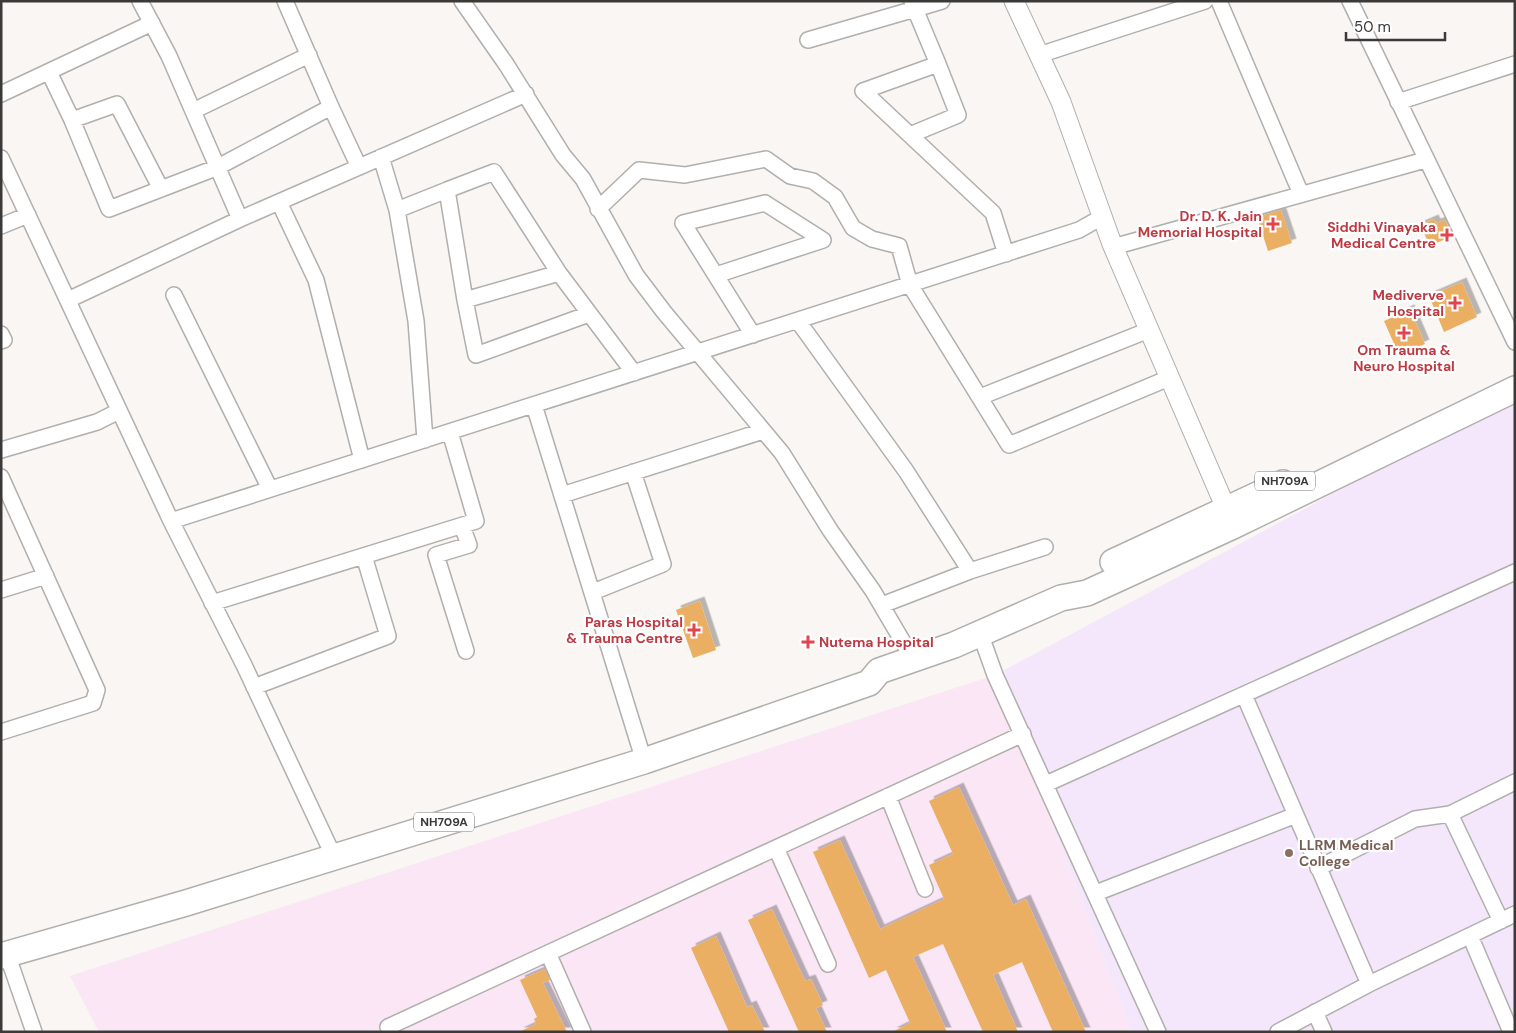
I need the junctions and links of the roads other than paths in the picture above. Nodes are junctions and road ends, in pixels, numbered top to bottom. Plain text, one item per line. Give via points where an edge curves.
1 (140, 1) edge
2 (285, 1) edge
3 (462, 1) edge
4 (942, 1) edge
5 (1014, 1) edge
6 (1205, 1) edge
7 (1219, 1) edge
8 (1350, 1) edge
9 (913, 5) edge
10 (152, 23) junction
11 (808, 40) dead end
12 (308, 54) junction
13 (1039, 55) junction
14 (938, 64) junction
15 (1515, 64) edge
16 (49, 72) junction
17 (1, 94) edge
18 (526, 94) junction
19 (1398, 102) junction
20 (331, 107) junction
21 (193, 112) junction
22 (72, 120) junction
23 (910, 135) junction
24 (1, 158) edge
25 (381, 158) junction
26 (1425, 160) junction
27 (218, 167) junction
28 (359, 167) junction
29 (161, 189) junction
30 (447, 190) junction
31 (1301, 194) junction
32 (279, 202) junction
33 (598, 209) junction
34 (397, 210) junction
35 (28, 215) junction
36 (1102, 217) junction
37 (240, 219) junction
38 (1, 226) edge
39 (1113, 247) junction
40 (1006, 254) junction
41 (559, 273) junction
42 (716, 275) junction
43 (910, 285) junction
44 (174, 295) dead end
45 (68, 300) junction
46 (465, 300) junction
47 (589, 314) junction
48 (798, 321) junction
49 (1149, 330) junction
50 (1, 334) edge
51 (753, 335) junction
52 (1, 341) edge
53 (1515, 342) edge
54 (698, 353) junction
55 (1515, 370) edge
56 (634, 373) junction
57 (1169, 378) junction
58 (1515, 389) edge
59 (980, 397) junction
60 (534, 405) junction
61 (119, 411) junction
62 (763, 431) junction
63 (450, 432) junction
64 (424, 440) junction
65 (1, 450) edge
66 (362, 460) junction
67 (633, 472) junction
68 (1, 477) edge
69 (270, 489) junction
70 (562, 495) junction
71 (1230, 518) junction
72 (171, 521) junction
73 (462, 526) junction
74 (1046, 547) dead end
75 (364, 556) junction
76 (970, 571) junction
77 (1515, 572) edge
78 (46, 576) junction
79 (1, 590) edge
80 (593, 592) junction
81 (212, 602) junction
82 (882, 605) junction
83 (980, 633) junction
84 (466, 650) dead end
85 (913, 659) junction
86 (254, 687) junction
87 (1244, 694) junction
88 (1, 732) edge
89 (1023, 734) junction
90 (641, 752) junction
91 (1515, 782) edge
92 (1046, 784) junction
93 (888, 796) junction
94 (1450, 814) junction
95 (1296, 815) junction
96 (776, 848) junction
97 (331, 849) junction
98 (1318, 868) junction
99 (925, 890) dead end
100 (1096, 893) junction
101 (1508, 918) edge
102 (1474, 945) dead end
103 (3, 950) edge
104 (548, 953) junction
105 (828, 964) dead end
106 (1369, 984) junction
107 (1315, 1012) junction
108 (34, 1032) edge
109 (391, 1032) edge
110 (583, 1032) edge
111 (1158, 1032) edge
112 (1278, 1032) edge
113 (1324, 1032) edge
114 (1511, 1032) edge

1 - 10 street
2 - 12 street
3 - 18 street
4 - 9 street
5 - 13 street
6 - 13 street
7 - 31 street
8 - 19 street
9 - 11 street
9 - 14 street
10 - 16 street
10 - 21 street
12 - 20 street
12 - 21 street
13 - 36 street via 1061,102
14 - 23 street via 958,115
14 - 23 street via 863,91
15 - 19 street
16 - 17 street
16 - 22 street
18 - 25 street
18 - 33 street via 563,155 583,179
19 - 26 street
20 - 27 street
20 - 28 street
21 - 27 street
22 - 29 street via 117,104
22 - 29 street via 109,209
23 - 40 street via 993,213
24 - 35 street
25 - 28 street
25 - 34 street
26 - 31 street
26 - 53 street
27 - 29 street
27 - 37 street
28 - 32 street
30 - 34 street
30 - 41 street via 494,172
30 - 46 street
31 - 39 street
32 - 37 street
32 - 66 street via 316,280
33 - 43 street via 640,170 685,175 766,159 790,176 813,181 835,197 853,228 872,239 899,246
33 - 54 street via 636,275
34 - 64 street via 416,321
35 - 38 street
35 - 45 street
36 - 39 street
36 - 40 street via 1079,230
37 - 45 street
39 - 49 street
40 - 43 street
41 - 46 street
41 - 47 street
42 - 42 street via 684,223 765,203 823,240
42 - 51 street
43 - 48 street
43 - 59 street
44 - 69 street
45 - 61 street
46 - 47 street via 476,355
47 - 56 street
48 - 51 street
48 - 76 street via 906,471
49 - 57 street
49 - 59 street
50 - 52 street via 4,340
51 - 54 street
54 - 56 street
54 - 62 street
55 - 71 highway, NH709A
56 - 60 street
57 - 59 street via 1009,445
57 - 71 street
58 - 71 highway, NH709A
60 - 63 street
60 - 70 street
61 - 65 street via 97,422
61 - 72 street
62 - 67 street
62 - 82 street via 782,453
63 - 64 street
63 - 73 street via 476,521
64 - 66 street
66 - 69 street
67 - 70 street
67 - 80 street via 663,564
68 - 78 street
69 - 72 street
70 - 80 street
71 - 83 highway, NH709A via 1087,593 1061,598
72 - 81 street
73 - 75 street
73 - 84 street via 469,545 436,556
74 - 76 street
75 - 81 street
75 - 86 street via 388,636
76 - 82 street
77 - 87 street
78 - 79 street
78 - 88 street via 96,690 95,697 93,703
80 - 90 street
81 - 86 street
82 - 85 street
83 - 85 highway, NH709A
83 - 89 street
85 - 90 highway, NH709A via 879,671 869,683
86 - 97 street
87 - 92 street
87 - 95 street
89 - 92 street
89 - 93 street
90 - 97 highway, NH709A
91 - 94 street
92 - 100 street
93 - 96 street
93 - 99 street
94 - 98 street via 1415,819
94 - 101 street
95 - 98 street
95 - 100 street
96 - 104 street
96 - 105 street
97 - 103 highway, NH709A via 186,903
98 - 106 street
100 - 111 street
101 - 106 street
102 - 114 street
103 - 108 street
104 - 109 street via 388,1027
104 - 110 street
106 - 107 street
107 - 112 street
107 - 113 street

